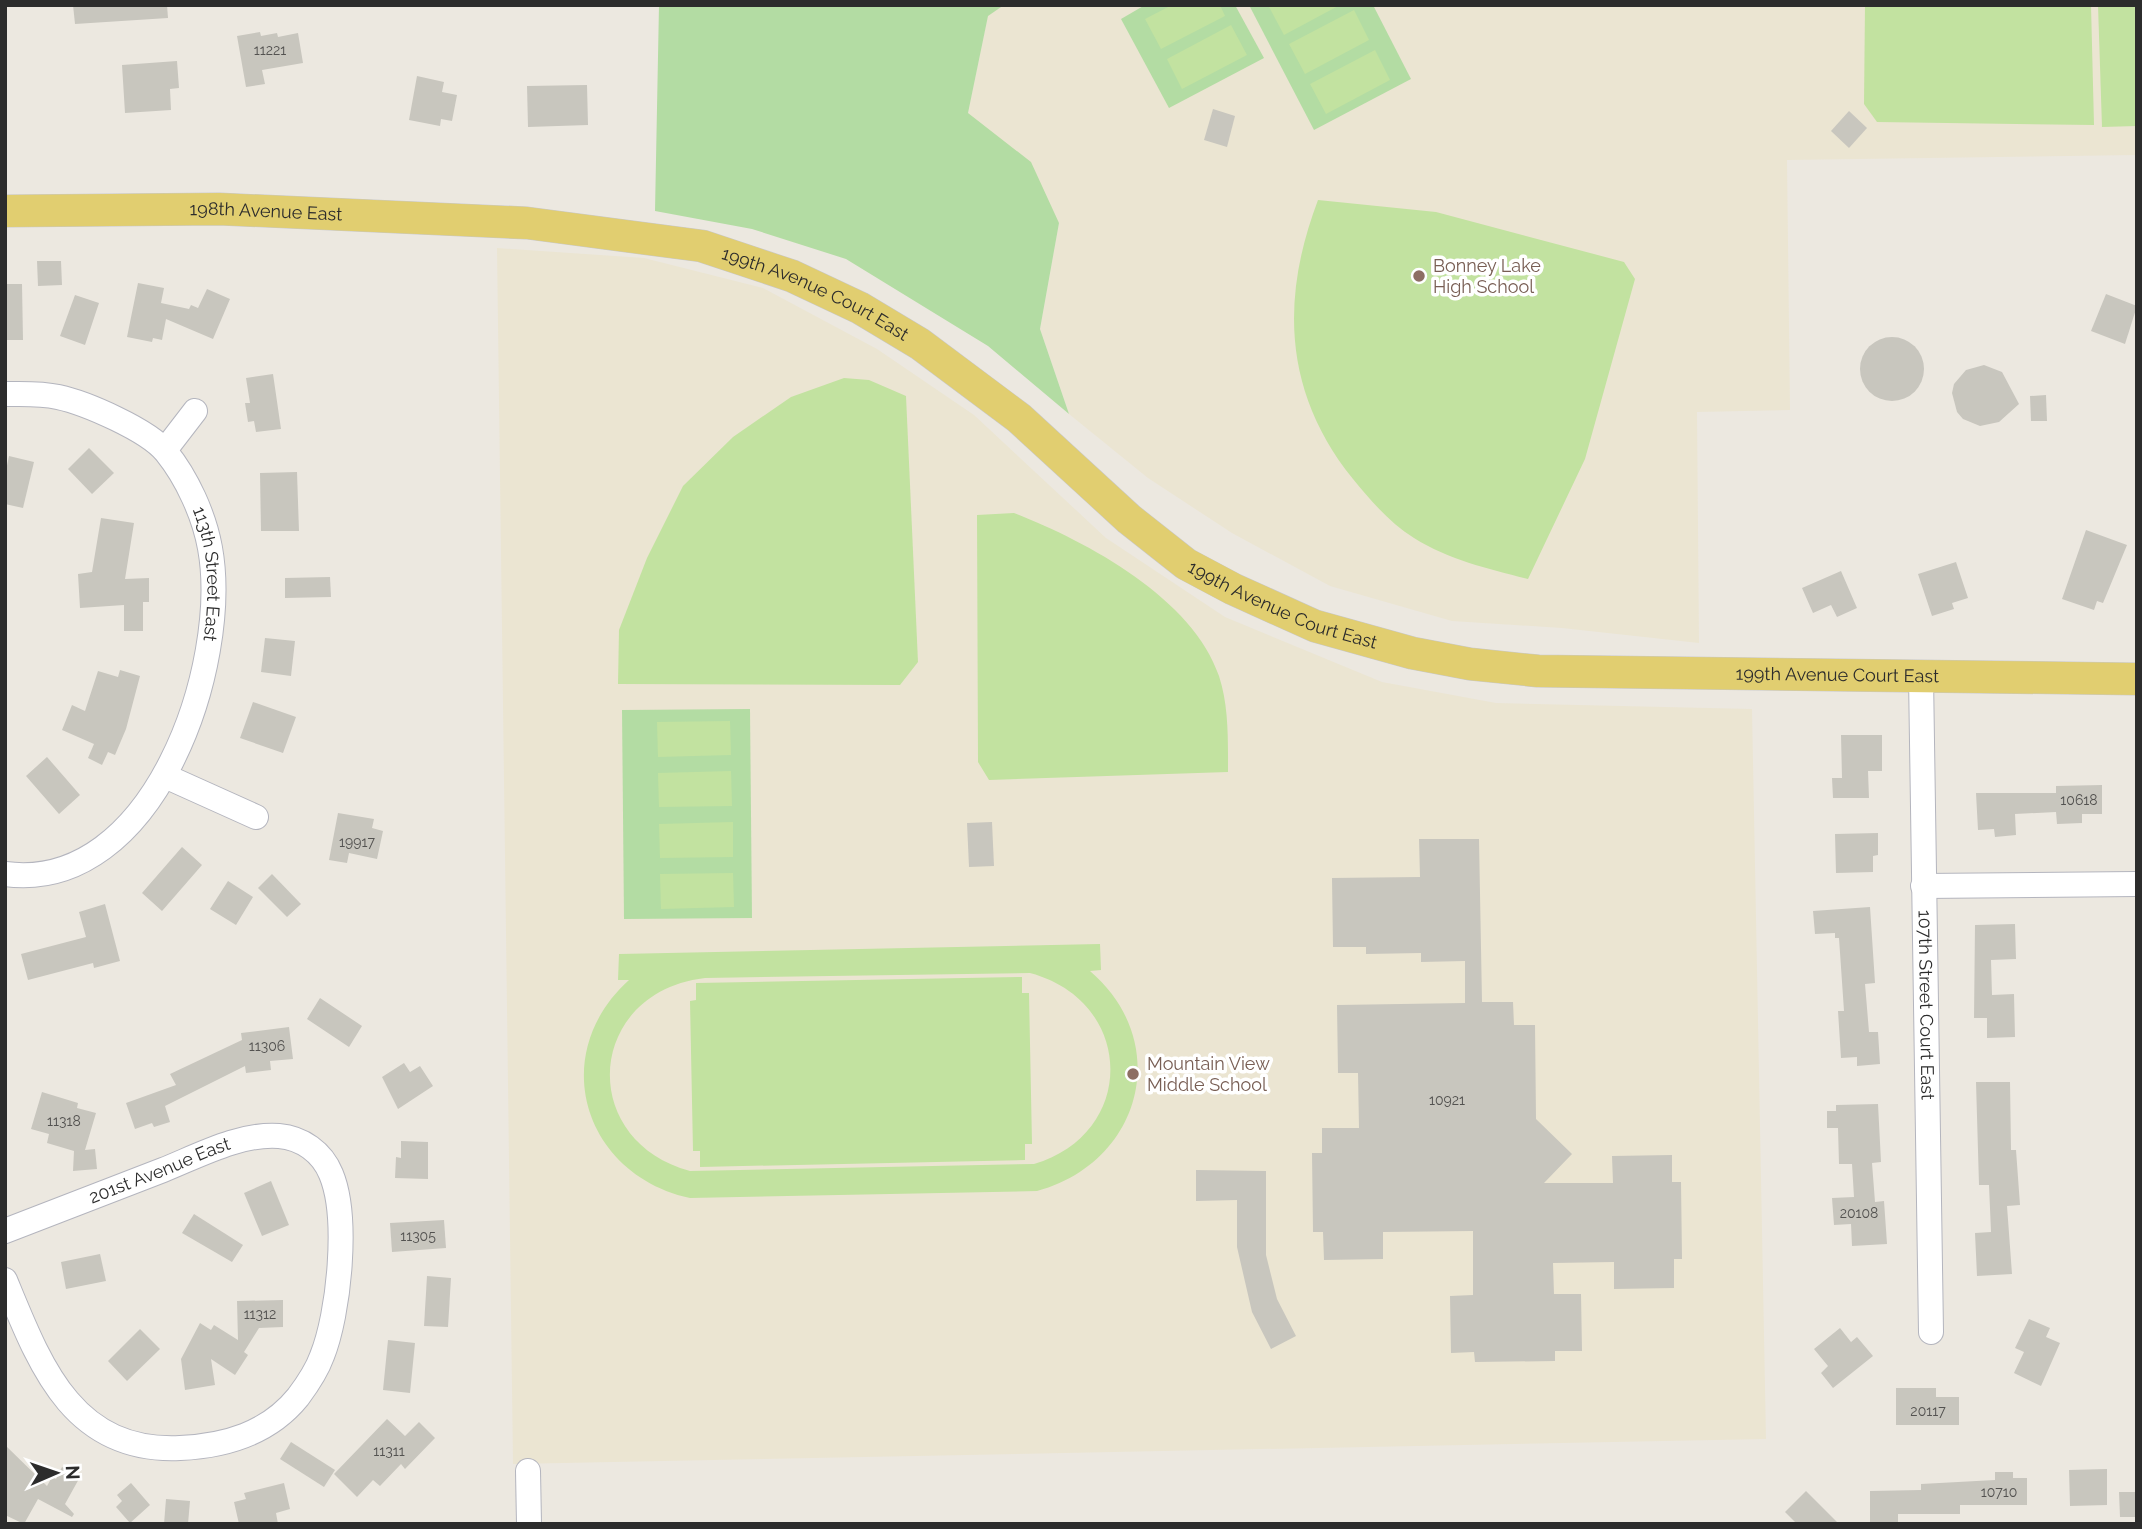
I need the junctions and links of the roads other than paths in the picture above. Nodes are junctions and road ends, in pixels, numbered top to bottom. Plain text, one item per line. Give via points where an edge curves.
1 (5, 211) edge
2 (527, 223) joint
3 (5, 394) edge
4 (195, 411) dead end
5 (165, 450) junction
6 (1921, 676) junction
7 (2137, 679) edge
8 (165, 776) junction
9 (256, 817) dead end
10 (5, 874) edge
11 (2137, 884) edge
12 (1923, 886) junction
13 (5, 1231) edge
14 (5, 1280) edge
15 (1931, 1332) dead end
16 (528, 1471) dead end
17 (529, 1524) edge

1 - 2 main road, 198th Avenue East via 219,209
2 - 6 main road, 199th Avenue Court East via 702,246 792,276 860,308 919,344 1019,418 1129,519 1186,564 1315,626 1458,662 1538,671
3 - 5 street via 61,397 108,415
4 - 5 street
5 - 8 street, 113th Street East via 197,508 212,569 206,648 192,710
6 - 7 main road, 199th Avenue Court East
6 - 12 street, 107th Street Court East
8 - 9 street
8 - 10 street, 113th Street East via 120,835 85,860 39,873
11 - 12 street
12 - 15 street, 107th Street Court East
13 - 14 street, 201st Avenue East via 238,1142 279,1136 318,1152 332,1176 340,1244 335,1313 322,1358 297,1398 249,1434 212,1446 169,1448 127,1442 100,1431 72,1409 49,1377
16 - 17 street

